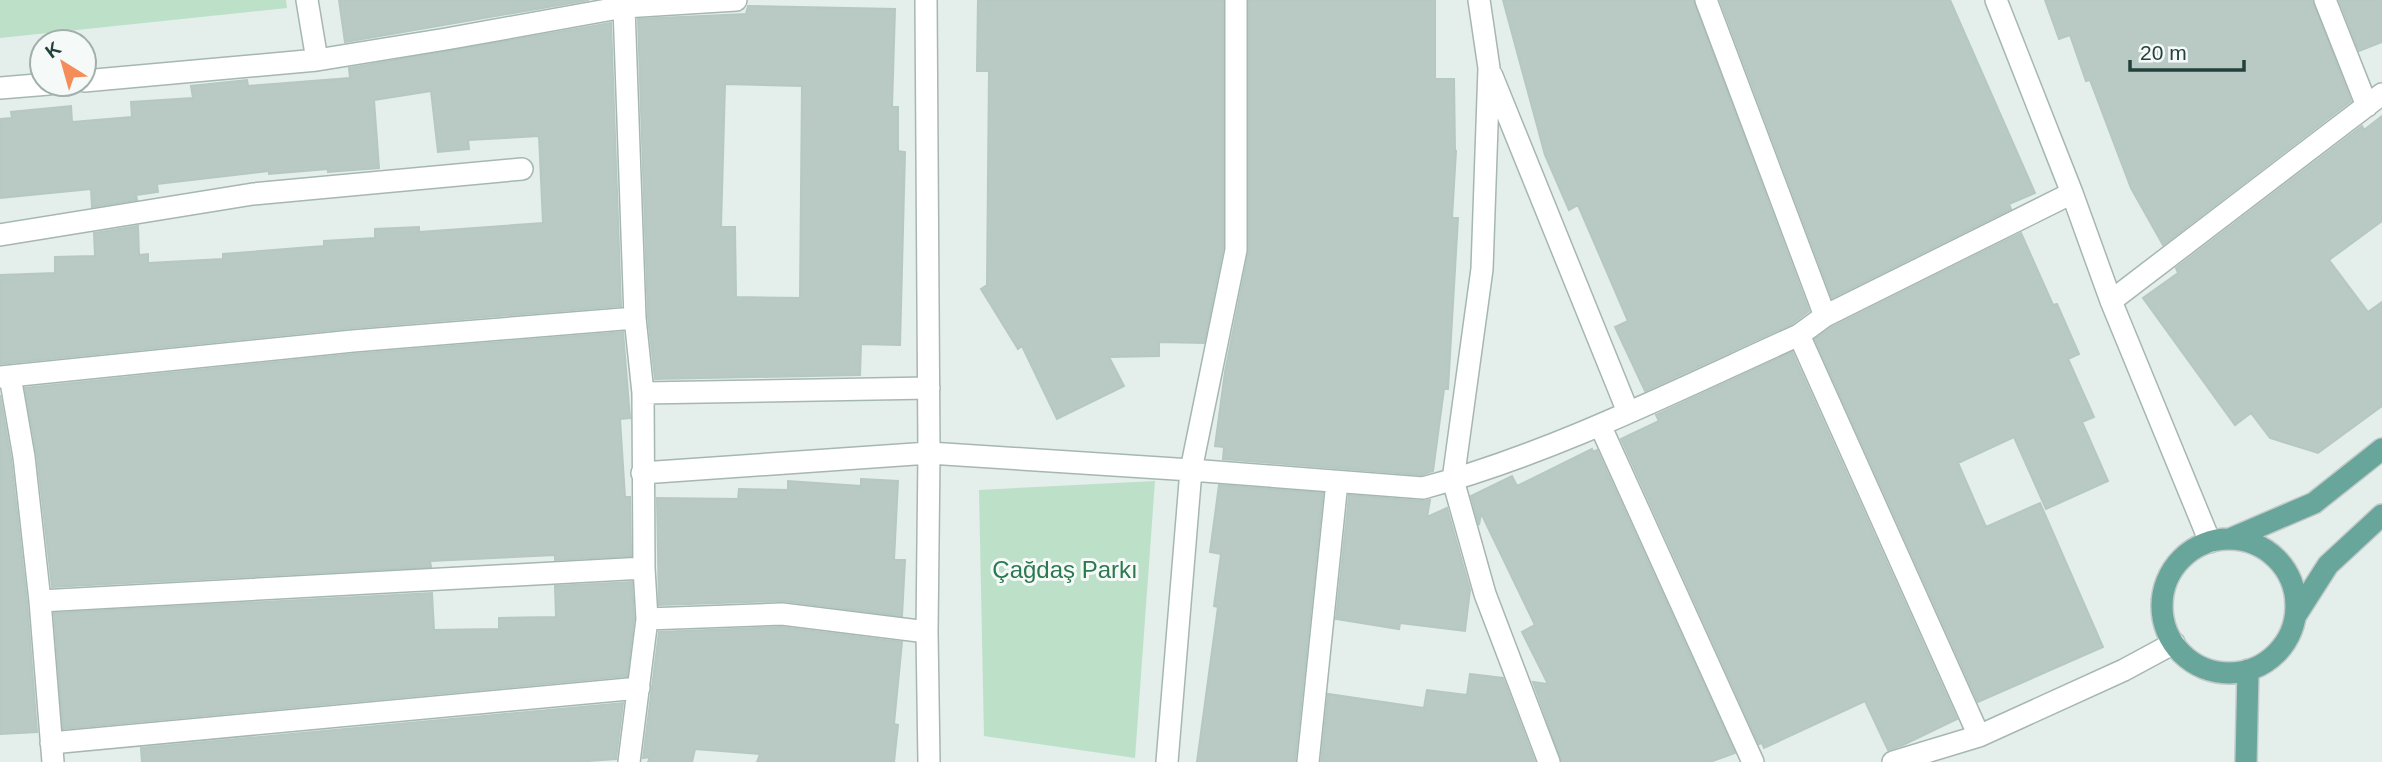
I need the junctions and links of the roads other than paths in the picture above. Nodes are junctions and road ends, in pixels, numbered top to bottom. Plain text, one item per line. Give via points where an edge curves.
1 (307, 0) edge
2 (736, 0) edge
3 (926, 0) edge
4 (1236, 0) edge
5 (1479, 0) edge
6 (1706, 0) edge
7 (1996, 0) edge
8 (2325, 0) edge
9 (624, 7) junction
10 (317, 60) junction
11 (1489, 68) junction
12 (98, 80) edge
13 (28, 86) edge
14 (0, 88) edge
15 (2375, 100) edge
16 (522, 169) dead end
17 (2072, 192) junction
18 (0, 235) edge
19 (2111, 302) junction
20 (1825, 316) junction
21 (635, 318) junction
22 (1799, 335) junction
23 (5, 376) edge
24 (929, 388) junction
25 (643, 393) junction
26 (1628, 412) junction
27 (1600, 425) junction
28 (2382, 449) edge
29 (929, 453) junction
30 (1191, 470) junction
31 (642, 472) junction
32 (1453, 480) junction
33 (1337, 482) junction
34 (2382, 514) edge
35 (2220, 540) junction
36 (644, 568) junction
37 (40, 601) junction
38 (2296, 615) junction
39 (647, 619) junction
40 (927, 632) junction
41 (2174, 643) junction
42 (2248, 670) junction
43 (639, 688) junction
44 (1979, 736) junction
45 (52, 752) edge
46 (629, 762) edge
47 (929, 762) edge
48 (1167, 762) edge
49 (1308, 762) edge
50 (1549, 762) edge
51 (1753, 762) edge
52 (1894, 762) edge
53 (2246, 762) edge

1 - 10 street
2 - 9 street
3 - 24 street
4 - 30 street via 1236,250
5 - 11 street
6 - 20 street
7 - 17 street
8 - 15 street
9 - 10 street
9 - 21 street
10 - 12 street
11 - 26 street
11 - 32 street via 1482,270
13 - 14 street
15 - 19 street
16 - 18 street via 253,194
17 - 19 street
17 - 20 street
19 - 35 street
20 - 22 street
21 - 23 street
21 - 25 street
22 - 26 street
22 - 44 street
23 - 37 street via 24,457
24 - 25 street
24 - 29 street
25 - 31 street
26 - 27 street
27 - 32 street
27 - 51 street
28 - 35 main road via 2314,503
29 - 30 street
29 - 31 street
29 - 40 street
30 - 33 street
30 - 48 street
31 - 36 street
32 - 33 street via 1423,488
32 - 50 street via 1485,594
33 - 49 street
34 - 38 main road via 2328,565
35 - 38 main road via 2248,541 2280,562 2296,596
35 - 41 main road via 2193,550 2168,578 2163,616
36 - 37 street
36 - 39 street
37 - 45 street
38 - 42 main road via 2280,650
39 - 40 street via 782,614
39 - 43 street
40 - 47 street
41 - 42 main road via 2193,663 2210,670
41 - 44 street
42 - 53 main road
43 - 45 street
43 - 46 street
44 - 52 street

